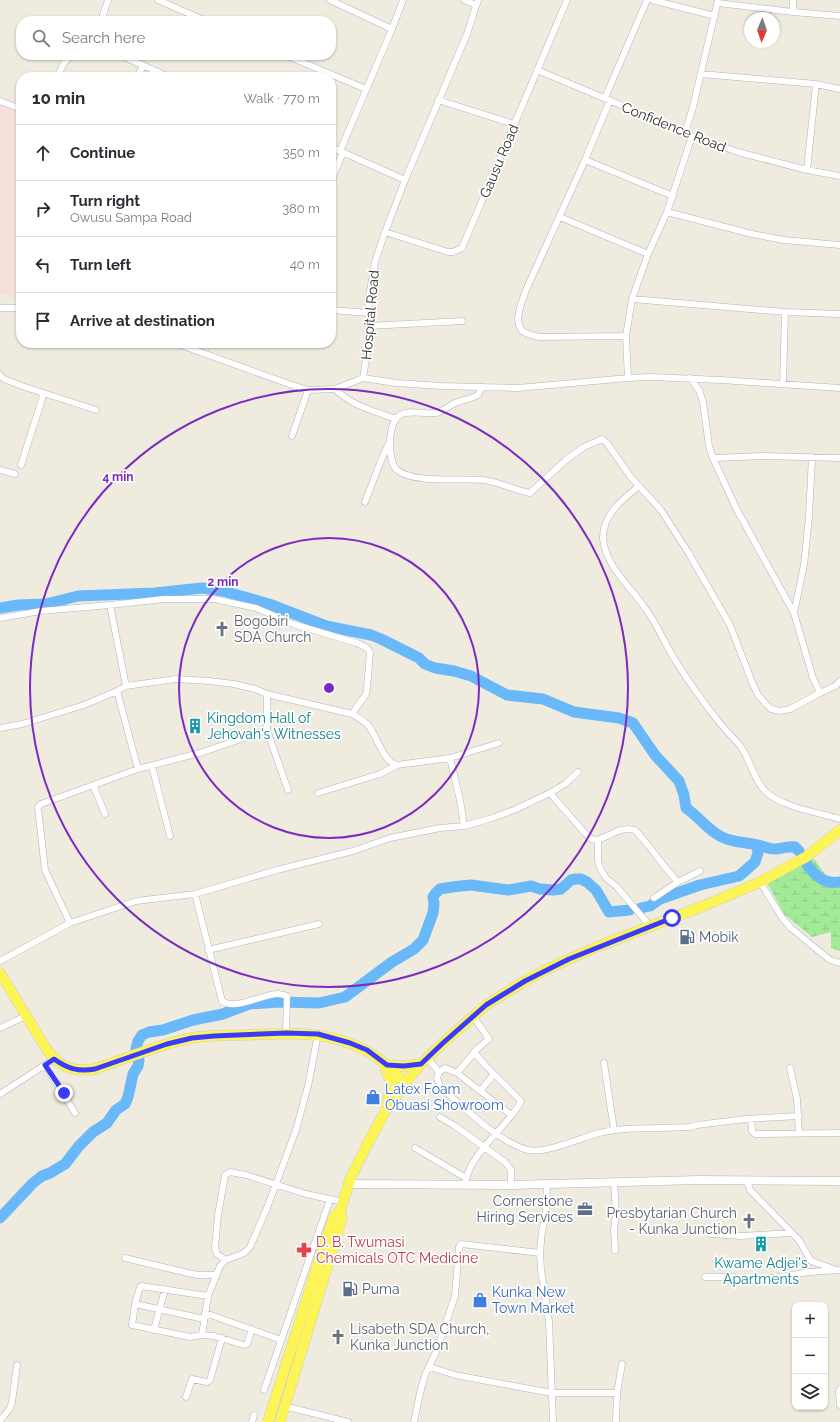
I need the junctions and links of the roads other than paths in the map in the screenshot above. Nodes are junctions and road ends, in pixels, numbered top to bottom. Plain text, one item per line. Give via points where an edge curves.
1 (108, 0) edge
2 (158, 0) edge
3 (330, 0) edge
4 (403, 0) edge
5 (464, 0) edge
6 (567, 0) edge
7 (646, 0) edge
8 (652, 0) edge
9 (793, 0) edge
10 (718, 1) edge
11 (477, 3) edge
12 (793, 12) junction
13 (103, 16) edge
14 (195, 16) edge
15 (715, 16) junction
16 (840, 16) edge
17 (392, 29) junction
18 (67, 60) edge
19 (131, 60) edge
20 (297, 60) edge
21 (144, 66) junction
22 (536, 70) junction
23 (60, 72) edge
24 (140, 72) edge
25 (158, 72) edge
26 (326, 72) edge
27 (701, 74) junction
28 (336, 76) edge
29 (816, 84) junction
30 (366, 89) junction
31 (840, 89) edge
32 (608, 99) junction
33 (438, 100) junction
34 (0, 101) edge
35 (16, 107) edge
36 (514, 124) junction
37 (685, 133) junction
38 (692, 136) junction
39 (336, 150) edge
40 (341, 152) junction
41 (585, 160) junction
42 (336, 166) edge
43 (806, 170) junction
44 (840, 176) edge
45 (405, 180) junction
46 (673, 196) junction
47 (667, 212) junction
48 (560, 217) junction
49 (385, 232) junction
50 (840, 245) edge
51 (648, 254) junction
52 (632, 299) junction
53 (0, 308) edge
54 (16, 308) edge
55 (336, 310) edge
56 (785, 312) junction
57 (369, 313) junction
58 (840, 314) edge
59 (462, 321) dead end
60 (369, 326) junction
61 (626, 336) junction
62 (189, 348) edge
63 (0, 375) edge
64 (363, 378) junction
65 (628, 378) junction
66 (690, 378) junction
67 (783, 384) junction
68 (482, 387) junction
69 (840, 388) edge
70 (335, 389) junction
71 (308, 390) junction
72 (44, 393) junction
73 (96, 410) dead end
74 (396, 419) junction
75 (292, 436) dead end
76 (390, 442) junction
77 (812, 457) junction
78 (713, 458) junction
79 (840, 458) edge
80 (21, 465) dead end
81 (0, 470) edge
82 (15, 474) dead end
83 (639, 486) junction
84 (365, 502) dead end
85 (110, 605) junction
86 (794, 612) junction
87 (0, 618) edge
88 (840, 681) edge
89 (126, 686) junction
90 (117, 691) junction
91 (820, 693) junction
92 (267, 694) junction
93 (352, 714) junction
94 (0, 728) edge
95 (267, 730) junction
96 (499, 743) dead end
97 (450, 758) junction
98 (397, 765) junction
99 (152, 766) junction
100 (138, 769) junction
101 (578, 772) dead end
102 (92, 785) junction
103 (288, 790) dead end
104 (318, 793) dead end
105 (550, 793) junction
106 (105, 814) dead end
107 (840, 819) edge
108 (464, 826) junction
109 (840, 830) edge
110 (170, 836) dead end
111 (598, 840) junction
112 (700, 872) dead end
113 (678, 882) junction
114 (760, 882) junction
115 (195, 894) junction
116 (654, 898) dead end
117 (70, 923) junction
118 (319, 924) dead end
119 (650, 926) junction
120 (208, 950) junction
121 (0, 960) edge
122 (840, 963) edge
123 (0, 974) edge
124 (26, 1016) junction
125 (473, 1016) junction
126 (0, 1028) edge
127 (286, 1033) junction
128 (318, 1034) junction
129 (474, 1052) junction
130 (424, 1061) junction
131 (50, 1062) junction
132 (385, 1063) junction
133 (604, 1063) dead end
134 (790, 1068) dead end
135 (439, 1072) junction
136 (457, 1073) junction
137 (494, 1074) junction
138 (405, 1083) junction
139 (480, 1091) junction
140 (0, 1094) edge
141 (386, 1110) junction
142 (76, 1113) dead end
143 (511, 1115) junction
144 (799, 1116) junction
145 (440, 1117) dead end
146 (751, 1119) junction
147 (614, 1130) junction
148 (800, 1133) junction
149 (840, 1133) edge
150 (496, 1134) junction
151 (485, 1147) junction
152 (415, 1148) dead end
153 (747, 1180) junction
154 (465, 1181) junction
155 (840, 1181) edge
156 (614, 1183) junction
157 (349, 1184) junction
158 (547, 1184) junction
159 (276, 1185) junction
160 (512, 1185) junction
161 (330, 1199) junction
162 (341, 1207) junction
163 (792, 1233) junction
164 (711, 1234) dead end
165 (615, 1250) dead end
166 (540, 1253) junction
167 (125, 1258) dead end
168 (226, 1260) junction
169 (838, 1270) edge
170 (217, 1275) junction
171 (705, 1277) dead end
172 (164, 1289) junction
173 (208, 1296) junction
174 (135, 1304) junction
175 (160, 1310) junction
176 (205, 1316) junction
177 (252, 1329) junction
178 (154, 1330) junction
179 (202, 1335) junction
180 (222, 1338) junction
181 (281, 1340) junction
182 (622, 1364) dead end
183 (17, 1365) dead end
184 (430, 1367) junction
185 (840, 1388) edge
186 (264, 1390) dead end
187 (617, 1392) junction
188 (552, 1393) junction
189 (186, 1397) dead end
190 (840, 1405) edge
191 (284, 1406) junction
192 (0, 1421) edge
193 (268, 1422) edge
194 (280, 1422) edge
195 (348, 1422) edge
196 (414, 1422) edge
197 (553, 1422) edge
198 (616, 1422) edge

1 - 13 street
2 - 14 street
3 - 17 street
4 - 17 street
5 - 11 street
6 - 22 street, Gausu Road
7 - 32 street
8 - 15 street
9 - 12 street
10 - 12 street
10 - 15 street
11 - 33 street, Hospital Road via 467,34
12 - 16 street
15 - 27 street
17 - 30 street
18 - 23 street
19 - 21 street
20 - 26 street
21 - 24 street
21 - 25 street
22 - 32 street, Confidence Road
22 - 36 street, Gausu Road
27 - 29 street
27 - 37 street
28 - 30 street
29 - 31 street
29 - 43 street
30 - 40 street
32 - 37 street, Confidence Road
32 - 41 street
33 - 36 street
33 - 45 street, Hospital Road
34 - 35 street
36 - 49 street, Gausu Road via 462,248 448,252
37 - 38 street, Confidence Road
38 - 43 street, Confidence Road via 738,152
38 - 46 street
39 - 40 street
40 - 42 street
40 - 45 street
41 - 46 street
41 - 48 street
43 - 44 street, Confidence Road
45 - 49 street, Hospital Road
46 - 47 street
47 - 50 street via 752,234
47 - 51 street
48 - 51 street
48 - 61 street via 526,290 518,318 522,331 539,337
49 - 57 street, Hospital Road via 375,262
51 - 52 street
52 - 56 street
52 - 61 street
53 - 54 street
55 - 57 street
56 - 58 street
56 - 67 street
57 - 60 street, Hospital Road
59 - 60 street
60 - 64 street, Hospital Road
61 - 65 street
62 - 71 street, Hospital Road
63 - 72 street
64 - 68 street via 396,383
64 - 70 street, Hospital Road
65 - 66 street
65 - 68 street via 526,388
66 - 67 street
66 - 78 street via 699,390 703,402
67 - 69 street
68 - 74 street via 478,395 438,412 404,413
70 - 71 street, Hospital Road
70 - 74 street via 357,405
71 - 75 street
72 - 73 street
72 - 80 street
74 - 76 street via 392,426
76 - 83 street via 392,460 396,469 403,473 454,481 496,482 530,493 567,459 602,439
76 - 84 street
77 - 78 street
77 - 79 street
77 - 86 street via 804,565
78 - 86 street via 737,510
81 - 82 street
83 - 91 street via 661,510 730,625 758,695 771,709 780,711 790,709
83 - 107 street via 615,507 606,523 603,537 605,550 614,567 645,608 695,691 741,747 765,792 788,804
85 - 87 street via 41,611
85 - 89 street
85 - 93 street via 164,598 214,599 256,608 293,624 357,643 367,648 371,656 366,694
86 - 91 street via 813,678
88 - 91 street
89 - 90 street
89 - 92 street via 176,679 209,680 255,689
90 - 94 street via 84,705
90 - 100 street
92 - 93 street
92 - 95 street
93 - 98 street via 367,724 387,759
95 - 99 street
95 - 103 street
96 - 97 street
97 - 98 street
97 - 108 street
98 - 104 street via 380,774
99 - 100 street
99 - 110 street
100 - 102 street
101 - 105 street
102 - 106 street
102 - 117 street via 38,807 45,870
105 - 108 street via 514,810
105 - 111 street via 591,839
108 - 115 street via 390,838 353,851
109 - 114 main road via 806,857
111 - 113 street via 620,830 635,830
111 - 119 street via 598,861 601,870
112 - 113 street
113 - 116 street
114 - 119 main road
114 - 122 street via 782,919 830,960
115 - 117 street via 136,901
115 - 120 street
117 - 121 street
118 - 120 street
119 - 125 main road via 545,970 486,1005
120 - 127 street via 222,1001 226,1004 278,994 287,996
123 - 124 main road
124 - 126 street
124 - 131 main road via 46,1050
125 - 129 street via 489,1039
125 - 130 main road
127 - 128 main road
127 - 131 main road via 192,1038 83,1071
128 - 132 main road via 367,1050
128 - 159 street via 296,1130
129 - 136 street
129 - 137 street
130 - 132 main road via 404,1066
130 - 135 street
130 - 138 main road
131 - 140 street
131 - 142 street
132 - 138 main road
132 - 141 main road via 391,1083
133 - 147 street
134 - 144 street
135 - 136 street via 445,1068
135 - 150 street via 437,1078 441,1088
136 - 139 street
137 - 139 street
137 - 143 street via 521,1101
138 - 141 main road
139 - 143 street
141 - 157 main road
143 - 150 street
144 - 146 street
144 - 148 street
145 - 151 street
146 - 147 street via 686,1128
146 - 148 street via 755,1134
147 - 150 street via 532,1150 510,1143
148 - 149 street
150 - 151 street
151 - 154 street via 474,1160
151 - 160 street via 509,1166
152 - 154 street
153 - 155 street
153 - 156 street
153 - 163 street via 753,1194
154 - 157 street
154 - 160 street
156 - 158 street
156 - 165 street
157 - 162 main road
158 - 160 street
158 - 166 street via 546,1214
159 - 161 street
159 - 168 street via 250,1247 244,1253
159 - 168 street via 230,1172 225,1175 215,1248
161 - 162 street
161 - 181 street
162 - 191 main road via 342,1218
162 - 193 main road via 334,1217 321,1254
163 - 164 street via 741,1236
163 - 169 street via 811,1260
166 - 184 street via 461,1244 459,1246 455,1296
166 - 188 street via 549,1321
167 - 170 street via 193,1274
168 - 170 street via 220,1266
169 - 171 street via 773,1279
170 - 173 street
172 - 173 street
172 - 174 street via 141,1286
172 - 175 street
173 - 176 street
174 - 175 street
174 - 178 street via 132,1325
175 - 176 street
175 - 178 street
176 - 177 street
176 - 179 street
177 - 180 street via 246,1345
177 - 181 street
178 - 179 street via 190,1337
179 - 180 street
180 - 189 street via 210,1380 207,1382 192,1379
181 - 186 street
182 - 187 street
183 - 192 street via 12,1402
184 - 188 street via 455,1375
184 - 196 street via 425,1375
185 - 190 street
187 - 188 street
187 - 198 street
188 - 197 street
191 - 194 main road
191 - 195 street

